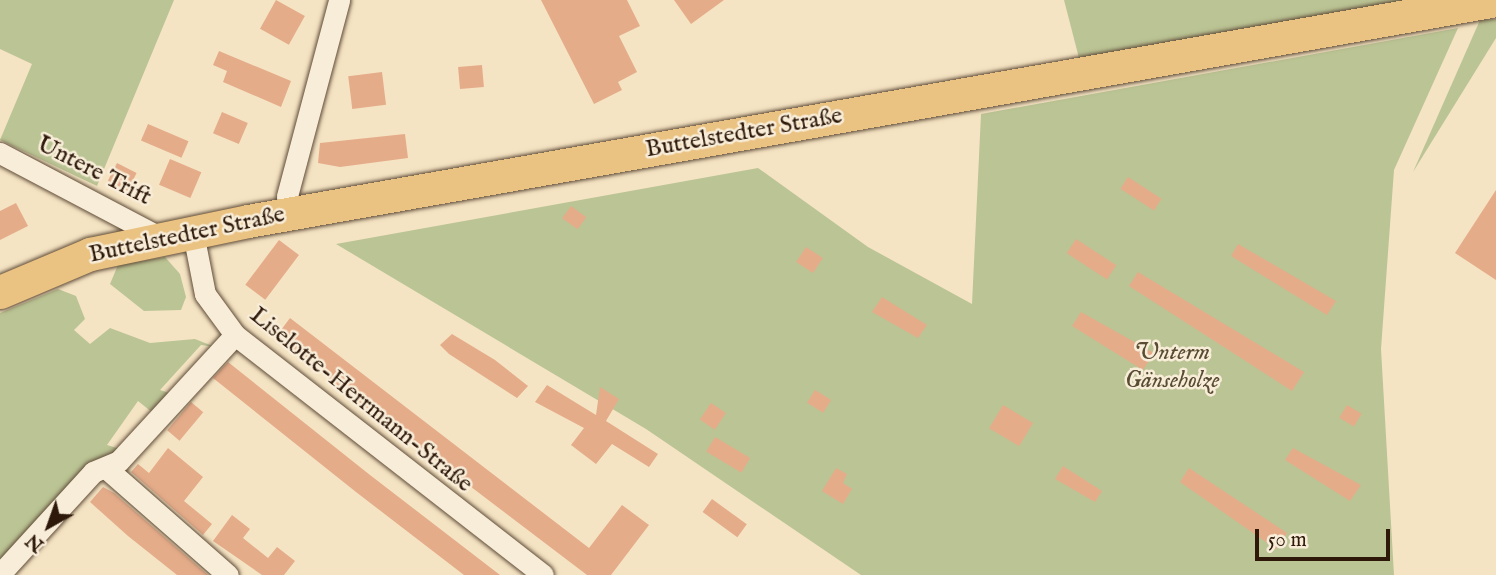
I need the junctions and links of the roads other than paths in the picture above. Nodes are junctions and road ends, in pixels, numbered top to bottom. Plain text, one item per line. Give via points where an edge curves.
1 (339, 0) edge
2 (1496, 0) edge
3 (3, 158) edge
4 (291, 213) junction
5 (178, 236) junction
6 (0, 292) edge
7 (235, 335) junction
8 (106, 468) junction
9 (0, 574) edge
10 (228, 575) edge
11 (543, 575) edge

1 - 4 street via 287,196
2 - 4 main road, Buttelstedter Straße
3 - 5 street, Untere Trift
4 - 5 main road, Buttelstedter Straße
5 - 6 main road, Buttelstedter Straße via 90,254
5 - 7 street, Liselotte-Herrmann-Straße via 205,294
7 - 8 street
7 - 11 street, Liselotte-Herrmann-Straße
8 - 9 street via 93,472
8 - 10 street

